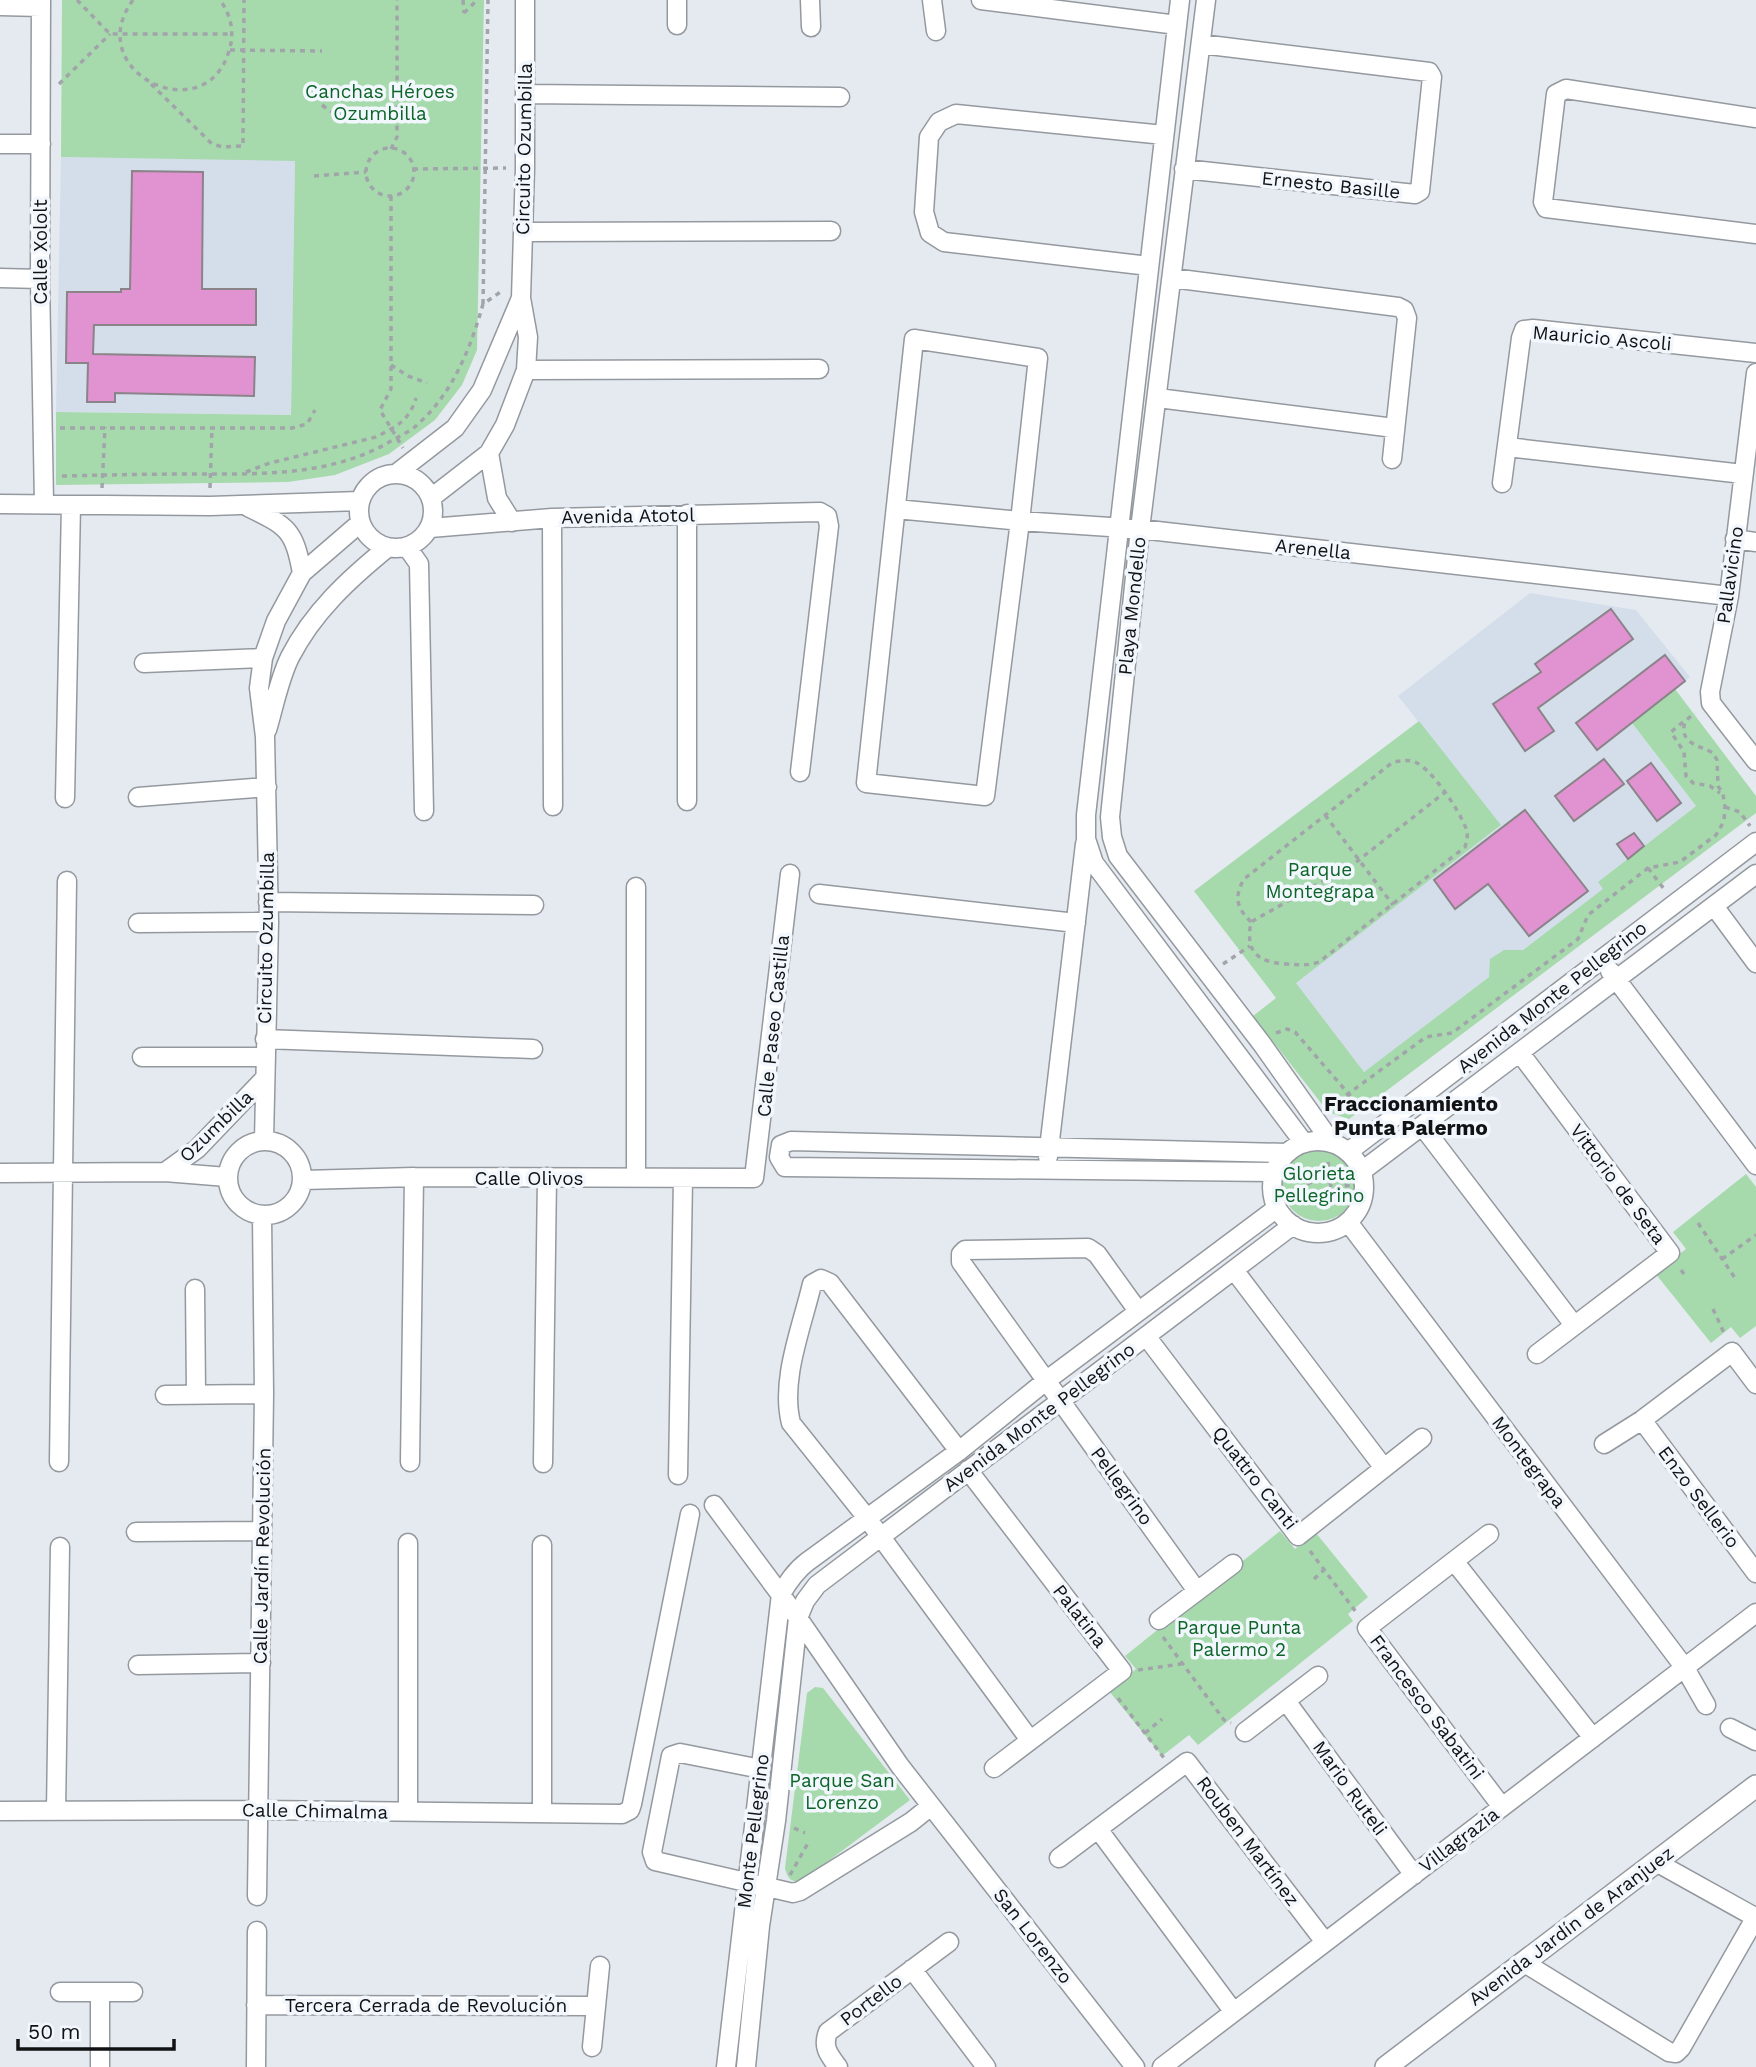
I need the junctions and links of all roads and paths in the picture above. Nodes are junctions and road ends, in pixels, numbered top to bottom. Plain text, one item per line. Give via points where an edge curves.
1 (76, 0) edge
2 (133, 0) edge
3 (220, 0) edge
4 (244, 0) edge
5 (397, 0) edge
6 (463, 0) edge
7 (477, 0) edge
8 (488, 0) edge
9 (525, 0) edge
10 (677, 0) edge
11 (810, 0) edge
12 (932, 0) edge
13 (981, 0) edge
14 (1180, 0) edge
15 (1206, 0) edge
16 (41, 3) edge
17 (0, 6) edge
18 (1177, 24) junction
19 (677, 25) dead end
20 (811, 27) dead end
21 (936, 31) dead end
22 (110, 34) junction
23 (121, 34) junction
24 (232, 34) junction
25 (1201, 44) junction
26 (230, 50) junction
27 (244, 50) junction
28 (322, 51) dead end
29 (151, 84) junction
30 (525, 94) junction
31 (841, 97) dead end
32 (40, 103) junction
33 (322, 105) dead end
34 (397, 111) junction
35 (1756, 118) edge
36 (1164, 135) junction
37 (0, 144) edge
38 (41, 144) junction
39 (391, 149) junction
40 (485, 168) junction
41 (525, 168) junction
42 (414, 169) junction
43 (1184, 169) junction
44 (366, 172) junction
45 (314, 176) dead end
46 (391, 196) junction
47 (831, 231) dead end
48 (524, 232) junction
49 (1756, 234) edge
50 (1149, 266) junction
51 (0, 278) edge
52 (522, 278) junction
53 (1172, 278) junction
54 (40, 279) junction
55 (521, 298) junction
56 (483, 304) junction
57 (1756, 353) edge
58 (391, 365) junction
59 (819, 369) dead end
60 (526, 370) junction
61 (1756, 373) edge
62 (427, 383) dead end
63 (416, 398) dead end
64 (1158, 398) junction
65 (315, 410) dead end
66 (1753, 422) edge
67 (106, 427) junction
68 (212, 427) junction
69 (42, 428) junction
70 (1394, 428) junction
71 (392, 429) junction
72 (397, 438) junction
73 (1507, 447) junction
74 (489, 453) junction
75 (1392, 459) dead end
76 (404, 468) junction
77 (211, 474) junction
78 (241, 474) junction
79 (1743, 474) junction
80 (102, 475) junction
81 (43, 476) junction
82 (1502, 484) dead end
83 (431, 498) junction
84 (360, 501) junction
85 (0, 504) edge
86 (44, 504) junction
87 (71, 505) junction
88 (102, 505) junction
89 (245, 505) junction
90 (210, 506) junction
91 (895, 509) junction
92 (687, 514) junction
93 (552, 518) junction
94 (1020, 521) junction
95 (512, 522) junction
96 (360, 523) junction
97 (430, 528) junction
98 (1118, 528) junction
99 (1140, 529) junction
100 (1735, 539) junction
101 (1756, 542) edge
102 (407, 547) junction
103 (387, 548) junction
104 (302, 573) junction
105 (1729, 596) junction
106 (263, 658) junction
107 (144, 663) dead end
108 (1711, 703) junction
109 (1685, 721) junction
110 (265, 737) junction
111 (1756, 761) edge
112 (800, 772) dead end
113 (267, 787) junction
114 (1444, 793) junction
115 (1723, 794) junction
116 (138, 797) dead end
117 (65, 798) dead end
118 (687, 801) dead end
119 (553, 806) dead end
120 (1725, 807) junction
121 (424, 811) dead end
122 (1325, 816) junction
123 (1756, 833) edge
124 (1086, 839) junction
125 (1756, 842) edge
126 (1358, 860) junction
127 (1648, 868) junction
128 (790, 874) dead end
129 (1756, 874) edge
130 (67, 881) dead end
131 (636, 887) dead end
132 (818, 894) dead end
133 (268, 902) junction
134 (1675, 902) junction
135 (534, 905) dead end
136 (1393, 905) junction
137 (1714, 906) junction
138 (269, 922) junction
139 (1251, 922) junction
140 (138, 923) dead end
141 (1076, 923) junction
142 (1250, 946) junction
143 (1601, 960) junction
144 (1756, 963) edge
145 (1202, 967) junction
146 (1178, 974) junction
147 (1616, 980) junction
148 (265, 1039) junction
149 (1262, 1044) junction
150 (533, 1049) dead end
151 (1520, 1053) junction
152 (142, 1057) dead end
153 (265, 1057) junction
154 (265, 1078) junction
155 (1348, 1094) junction
156 (1314, 1118) junction
157 (1423, 1127) junction
158 (1379, 1129) junction
159 (264, 1140) junction
160 (1304, 1143) junction
161 (1048, 1145) junction
162 (1338, 1146) junction
163 (1287, 1153) junction
164 (1756, 1164) edge
165 (1048, 1171) junction
166 (165, 1172) junction
167 (1274, 1172) junction
168 (1329, 1172) junction
169 (0, 1173) edge
170 (64, 1173) junction
171 (227, 1177) junction
172 (414, 1177) junction
173 (547, 1177) junction
174 (636, 1178) junction
175 (754, 1178) joint
176 (1363, 1178) junction
177 (683, 1179) junction
178 (303, 1180) junction
179 (1331, 1188) junction
180 (1277, 1208) junction
181 (261, 1216) junction
182 (1348, 1222) junction
183 (1698, 1223) dead end
184 (1293, 1225) junction
185 (1756, 1235) edge
186 (1722, 1259) junction
187 (1234, 1270) junction
188 (1737, 1281) dead end
189 (195, 1289) dead end
190 (1713, 1309) dead end
191 (1138, 1311) junction
192 (1574, 1325) junction
193 (1146, 1336) junction
194 (1732, 1352) junction
195 (1536, 1354) dead end
196 (1047, 1380) junction
197 (1756, 1384) edge
198 (196, 1394) junction
199 (264, 1394) junction
200 (165, 1395) dead end
201 (1062, 1402) junction
202 (1642, 1420) junction
203 (1422, 1438) dead end
204 (1604, 1444) dead end
205 (959, 1451) junction
206 (59, 1462) dead end
207 (410, 1462) dead end
208 (543, 1463) dead end
209 (1384, 1468) junction
210 (968, 1471) junction
211 (678, 1475) dead end
212 (714, 1505) dead end
213 (690, 1514) dead end
214 (867, 1518) junction
215 (262, 1531) junction
216 (136, 1532) dead end
217 (1489, 1534) dead end
218 (1298, 1536) junction
219 (881, 1537) junction
220 (408, 1543) dead end
221 (542, 1545) dead end
222 (60, 1547) dead end
223 (1454, 1561) junction
224 (1233, 1564) dead end
225 (1325, 1569) junction
226 (1756, 1573) edge
227 (1314, 1579) dead end
228 (1197, 1591) junction
229 (781, 1594) junction
230 (1756, 1613) edge
231 (799, 1618) junction
232 (1159, 1620) joint
233 (1367, 1628) junction
234 (261, 1663) junction
235 (1181, 1664) junction
236 (138, 1665) dead end
237 (1685, 1668) junction
238 (1122, 1671) junction
239 (1318, 1676) dead end
240 (1107, 1682) junction
241 (1286, 1701) junction
242 (1706, 1705) dead end
243 (1162, 1719) dead end
244 (1730, 1728) dead end
245 (1245, 1732) joint
246 (1145, 1733) junction
247 (1593, 1738) junction
248 (1030, 1740) junction
249 (1756, 1741) edge
250 (993, 1768) dead end
251 (761, 1769) junction
252 (1174, 1771) junction
253 (1756, 1786) edge
254 (931, 1806) junction
255 (1502, 1807) junction
256 (258, 1810) junction
257 (0, 1811) edge
258 (56, 1811) junction
259 (408, 1812) junction
260 (542, 1812) junction
261 (1098, 1829) junction
262 (1059, 1858) dead end
263 (1656, 1862) junction
264 (1414, 1875) junction
265 (746, 1883) junction
266 (765, 1887) junction
267 (257, 1896) dead end
268 (257, 1931) dead end
269 (1325, 1941) junction
270 (949, 1942) dead end
271 (1523, 1962) junction
272 (600, 1966) dead end
273 (912, 1969) junction
274 (61, 1992) dead end
275 (133, 1992) dead end
276 (100, 1993) junction
277 (256, 2005) junction
278 (596, 2006) junction
279 (1233, 2011) junction
280 (592, 2047) dead end
281 (1393, 2065) edge
282 (100, 2067) edge
283 (256, 2067) edge
284 (726, 2067) edge
285 (746, 2067) edge
286 (838, 2067) edge
287 (986, 2067) edge
288 (1135, 2067) edge
289 (1162, 2067) edge

1 - 22 path
2 - 23 path via 122,19
3 - 24 path
4 - 27 path
5 - 34 path
6 - 7 path via 464,13
8 - 40 path
9 - 30 street, Circuito Ozumbilla
10 - 19 street
11 - 20 street
12 - 21 street
13 - 18 street
14 - 18 street, Playa Mondello
15 - 25 street, Playa Mondello
16 - 17 street
16 - 32 street, Calle Xololt
18 - 36 street, Playa Mondello
22 - 23 path
22 - 32 path
23 - 24 path
23 - 29 path via 125,57
24 - 26 path
25 - 43 street, Playa Mondello
25 - 43 street, Ernesto Basille via 1429,72 1420,191
26 - 27 path
26 - 29 path via 217,73 203,83 169,90
27 - 28 path
27 - 29 path via 243,146 212,144
30 - 31 street
30 - 41 street, Circuito Ozumbilla
32 - 38 street, Calle Xololt
33 - 34 path via 338,118 357,122
34 - 39 path via 397,137
35 - 49 street via 1566,89 1556,94 1543,202 1546,208
36 - 50 street, Playa Mondello
36 - 50 street via 956,114 939,122 929,137 924,212 930,233 944,242
37 - 38 street
38 - 54 street, Calle Xololt
39 - 42 path via 406,155
39 - 44 path via 371,158
40 - 41 path
40 - 42 path
40 - 56 path
41 - 48 street, Circuito Ozumbilla
42 - 46 path via 411,184
43 - 53 street, Playa Mondello
44 - 45 path
44 - 46 path via 376,192
46 - 58 path
47 - 48 street
48 - 52 street, Circuito Ozumbilla
50 - 98 street, Playa Mondello
51 - 54 street
52 - 55 street, Circuito Ozumbilla
52 - 56 path
53 - 64 street, Playa Mondello
53 - 70 street via 1404,310 1407,318
54 - 69 street, Calle Xololt
55 - 60 street, Circuito Ozumbilla via 528,337
55 - 76 street, Circuito Ozumbilla via 482,390 455,428
56 - 72 path via 461,366 418,425
57 - 73 street, Mauricio Ascoli via 1524,330
58 - 62 path
58 - 71 path via 391,389 380,410
59 - 60 street
60 - 74 street, Circuito Ozumbilla
61 - 66 street, Pallavicino
63 - 71 path via 411,414
64 - 70 street
64 - 99 street, Playa Mondello
65 - 68 path via 307,424 292,428
66 - 79 street, Pallavicino
67 - 68 path
67 - 69 path
67 - 80 path
68 - 77 path
69 - 81 street, Calle Xololt
70 - 75 street
71 - 72 path
71 - 78 path
72 - 76 path
72 - 78 path via 344,462 304,471
73 - 79 street
73 - 82 street, Mauricio Ascoli
74 - 83 street, Circuito Ozumbilla
74 - 95 street via 497,498
76 - 83 street
76 - 84 street via 374,481
77 - 78 path
77 - 80 path
77 - 90 path
79 - 100 street, Pallavicino
80 - 81 path
80 - 88 path
81 - 86 street, Calle Xololt
83 - 97 street
84 - 89 street
84 - 96 street
85 - 86 street
86 - 87 street
87 - 88 street
87 - 117 street
88 - 90 street
89 - 90 street
89 - 104 street via 281,523 293,537
91 - 94 street, Arenella
91 - 94 street via 914,339 1038,358
91 - 94 street via 866,783 985,796
92 - 93 street, Avenida Atotol
92 - 112 street, Avenida Atotol via 820,512 827,516
92 - 118 street
93 - 95 street, Avenida Atotol
93 - 119 street
94 - 98 street, Arenella
95 - 97 street, Avenida Atotol
96 - 103 street via 370,539
96 - 104 street, Circuito Ozumbilla
97 - 102 street
98 - 99 street, Arenella
98 - 124 street, Playa Mondello
99 - 105 street, Arenella
99 - 145 street, Playa Mondello via 1110,817 1112,837 1118,856
100 - 101 street
100 - 105 street, Pallavicino
102 - 103 street
102 - 121 street via 419,565
103 - 110 street, Circuito Ozumbilla via 347,580 316,617 289,659
104 - 106 street, Circuito Ozumbilla via 276,621
105 - 108 street, Pallavicino
106 - 107 street
106 - 110 street, Circuito Ozumbilla via 259,688
108 - 109 path
108 - 111 street
109 - 115 path via 1689,743 1713,753 1717,760 1718,786
109 - 115 path via 1671,732 1684,751 1686,776
110 - 113 street, Circuito Ozumbilla
113 - 116 street
113 - 133 street, Circuito Ozumbilla
114 - 122 path via 1418,763 1393,762
114 - 126 path
114 - 136 path via 1466,827 1465,847
115 - 120 path
120 - 123 path via 1740,812
120 - 127 path via 1716,835 1680,862
122 - 126 path
122 - 139 path via 1244,879 1236,903
124 - 141 street
124 - 146 street, Playa Mondello via 1094,863
125 - 134 street, Avenida Monte Pellegrino
126 - 136 path
126 - 139 path
127 - 134 path
127 - 155 path via 1588,915 1578,939 1452,1033 1426,1037
128 - 175 street, Calle Paseo Castilla
129 - 137 street, Avenida Monte Pellegrino
130 - 170 street
131 - 174 street
132 - 141 street
133 - 135 street
133 - 138 street, Circuito Ozumbilla
134 - 143 street, Avenida Monte Pellegrino
136 - 142 path via 1319,962 1307,966 1267,963
137 - 144 street
137 - 147 street, Avenida Monte Pellegrino
138 - 140 street
138 - 148 street, Circuito Ozumbilla
139 - 142 path
141 - 161 street
142 - 145 path
143 - 147 street
143 - 158 street, Avenida Monte Pellegrino
145 - 146 street
145 - 149 street, Playa Mondello
146 - 160 street, Playa Mondello
147 - 151 street, Avenida Monte Pellegrino
147 - 164 street
148 - 150 street
148 - 153 street, Circuito Ozumbilla
149 - 155 path via 1278,1032 1295,1031
149 - 156 street, Playa Mondello
151 - 157 street, Avenida Monte Pellegrino
151 - 192 street, Vittorio de Seta via 1670,1253
152 - 153 street
153 - 154 street, Circuito Ozumbilla
154 - 159 street, Circuito Ozumbilla
154 - 166 street, Ozumbilla via 197,1149
155 - 156 path
155 - 158 path
156 - 162 street, Playa Mondello
157 - 176 street, Avenida Monte Pellegrino
157 - 192 street
158 - 162 street, Avenida Monte Pellegrino
159 - 171 street via 245,1145 232,1159
159 - 178 street via 284,1145 298,1160
160 - 162 street
160 - 163 street
161 - 163 street
161 - 165 street
161 - 165 street via 791,1141 781,1145 779,1157 785,1167
162 - 168 path via 1328,1162
162 - 176 street, Playa Mondello
163 - 167 street
165 - 167 street
166 - 170 street
166 - 171 street
167 - 180 street
168 - 179 path
168 - 179 path via 1302,1187 1308,1202 1331,1200
169 - 170 street
170 - 206 street
171 - 181 street via 231,1196 244,1209
172 - 173 street, Calle Olivos
172 - 178 street, Calle Olivos
172 - 207 street
173 - 174 street, Calle Olivos
173 - 208 street
174 - 177 street, Calle Olivos
175 - 177 street, Calle Olivos
176 - 179 path
176 - 182 street via 1363,1198
177 - 211 street
178 - 181 street via 297,1199 282,1212
180 - 184 street
180 - 191 street, Avenida Monte Pellegrino
181 - 199 street, Calle Jardín Revolución
182 - 184 street via 1331,1231 1311,1232
182 - 237 street, Montegrapa
183 - 186 path
184 - 187 street, Avenida Monte Pellegrino
185 - 186 path
186 - 188 path
187 - 193 street, Avenida Monte Pellegrino
187 - 209 street
189 - 198 street
190 - 194 path
191 - 196 street, Avenida Monte Pellegrino
191 - 196 street, Pellegrino via 1088,1248 965,1250 961,1262
192 - 195 street, Vittorio de Seta
193 - 201 street, Avenida Monte Pellegrino
193 - 218 street, Quattro Canti
194 - 197 street
194 - 202 street
196 - 201 street, Pellegrino
196 - 205 street, Avenida Monte Pellegrino
198 - 199 street
198 - 200 street
199 - 215 street, Calle Jardín Revolución
201 - 210 street, Avenida Monte Pellegrino
201 - 228 street, Pellegrino
202 - 204 street
202 - 226 street, Enzo Sellerio
203 - 209 street, Quattro Canti
205 - 214 street, Avenida Monte Pellegrino
205 - 214 street via 830,1283 821,1279 813,1284 787,1387 791,1423
209 - 218 street, Quattro Canti
210 - 219 street, Avenida Monte Pellegrino
210 - 238 street, Palatina
212 - 229 street, San Lorenzo
213 - 260 street, Calle Chimalma via 630,1810 622,1814
214 - 219 street
214 - 229 street, Avenida Monte Pellegrino via 797,1569
215 - 216 street
215 - 234 street, Calle Jardín Revolución
217 - 223 street, Francesco Sabatini
218 - 225 path
219 - 231 street, Avenida Monte Pellegrino via 817,1585
219 - 248 street
220 - 259 street
221 - 260 street
222 - 258 street
223 - 233 street, Francesco Sabatini
223 - 247 street
224 - 228 street
225 - 227 path
225 - 233 path
228 - 232 street
229 - 231 street, San Lorenzo
229 - 251 street, Monte Pellegrino
230 - 237 street, Villagrazia
231 - 254 street, San Lorenzo
231 - 266 street, Monte Pellegrino
232 - 235 path via 1163,1640
233 - 255 street, Francesco Sabatini
234 - 236 street
234 - 256 street, Calle Jardín Revolución
235 - 238 path
235 - 245 path via 1224,1720
237 - 242 street, Montegrapa
237 - 247 street, Villagrazia
238 - 240 street
239 - 241 street
240 - 246 path
240 - 248 street
241 - 245 street
241 - 264 street, Mario Ruteli
243 - 246 path
244 - 249 street
246 - 252 path
247 - 255 street, Villagrazia
248 - 250 street
251 - 265 street, Monte Pellegrino
251 - 265 street via 680,1753 671,1756 652,1852 655,1861
252 - 261 street, Rouben Martínez
252 - 269 street, Rouben Martínez via 1187,1762
253 - 263 street, Avenida Jardín de Aranjuez
254 - 266 street via 800,1891 793,1894
254 - 288 street, San Lorenzo
255 - 264 street, Villagrazia
256 - 258 street, Calle Chimalma
256 - 259 street, Calle Chimalma
256 - 267 street, Calle Jardín Revolución
257 - 258 street, Calle Chimalma
259 - 260 street, Calle Chimalma
261 - 262 street, Rouben Martínez
261 - 279 street
263 - 271 street, Avenida Jardín de Aranjuez
263 - 271 street via 1753,1916 1676,2053
264 - 269 street, Villagrazia
265 - 266 street
265 - 284 street, Monte Pellegrino
266 - 285 street, Monte Pellegrino
268 - 277 street
269 - 279 street, Villagrazia
270 - 273 street, Portello
271 - 281 street, Avenida Jardín de Aranjuez
272 - 278 street, Tercera Cerrada de Revolución
273 - 286 street, Portello via 828,2032 826,2050
273 - 287 street, Portello
274 - 276 street
275 - 276 street
276 - 282 street
277 - 278 street, Tercera Cerrada de Revolución
277 - 283 street
278 - 280 street, Tercera Cerrada de Revolución
279 - 289 street, Villagrazia

